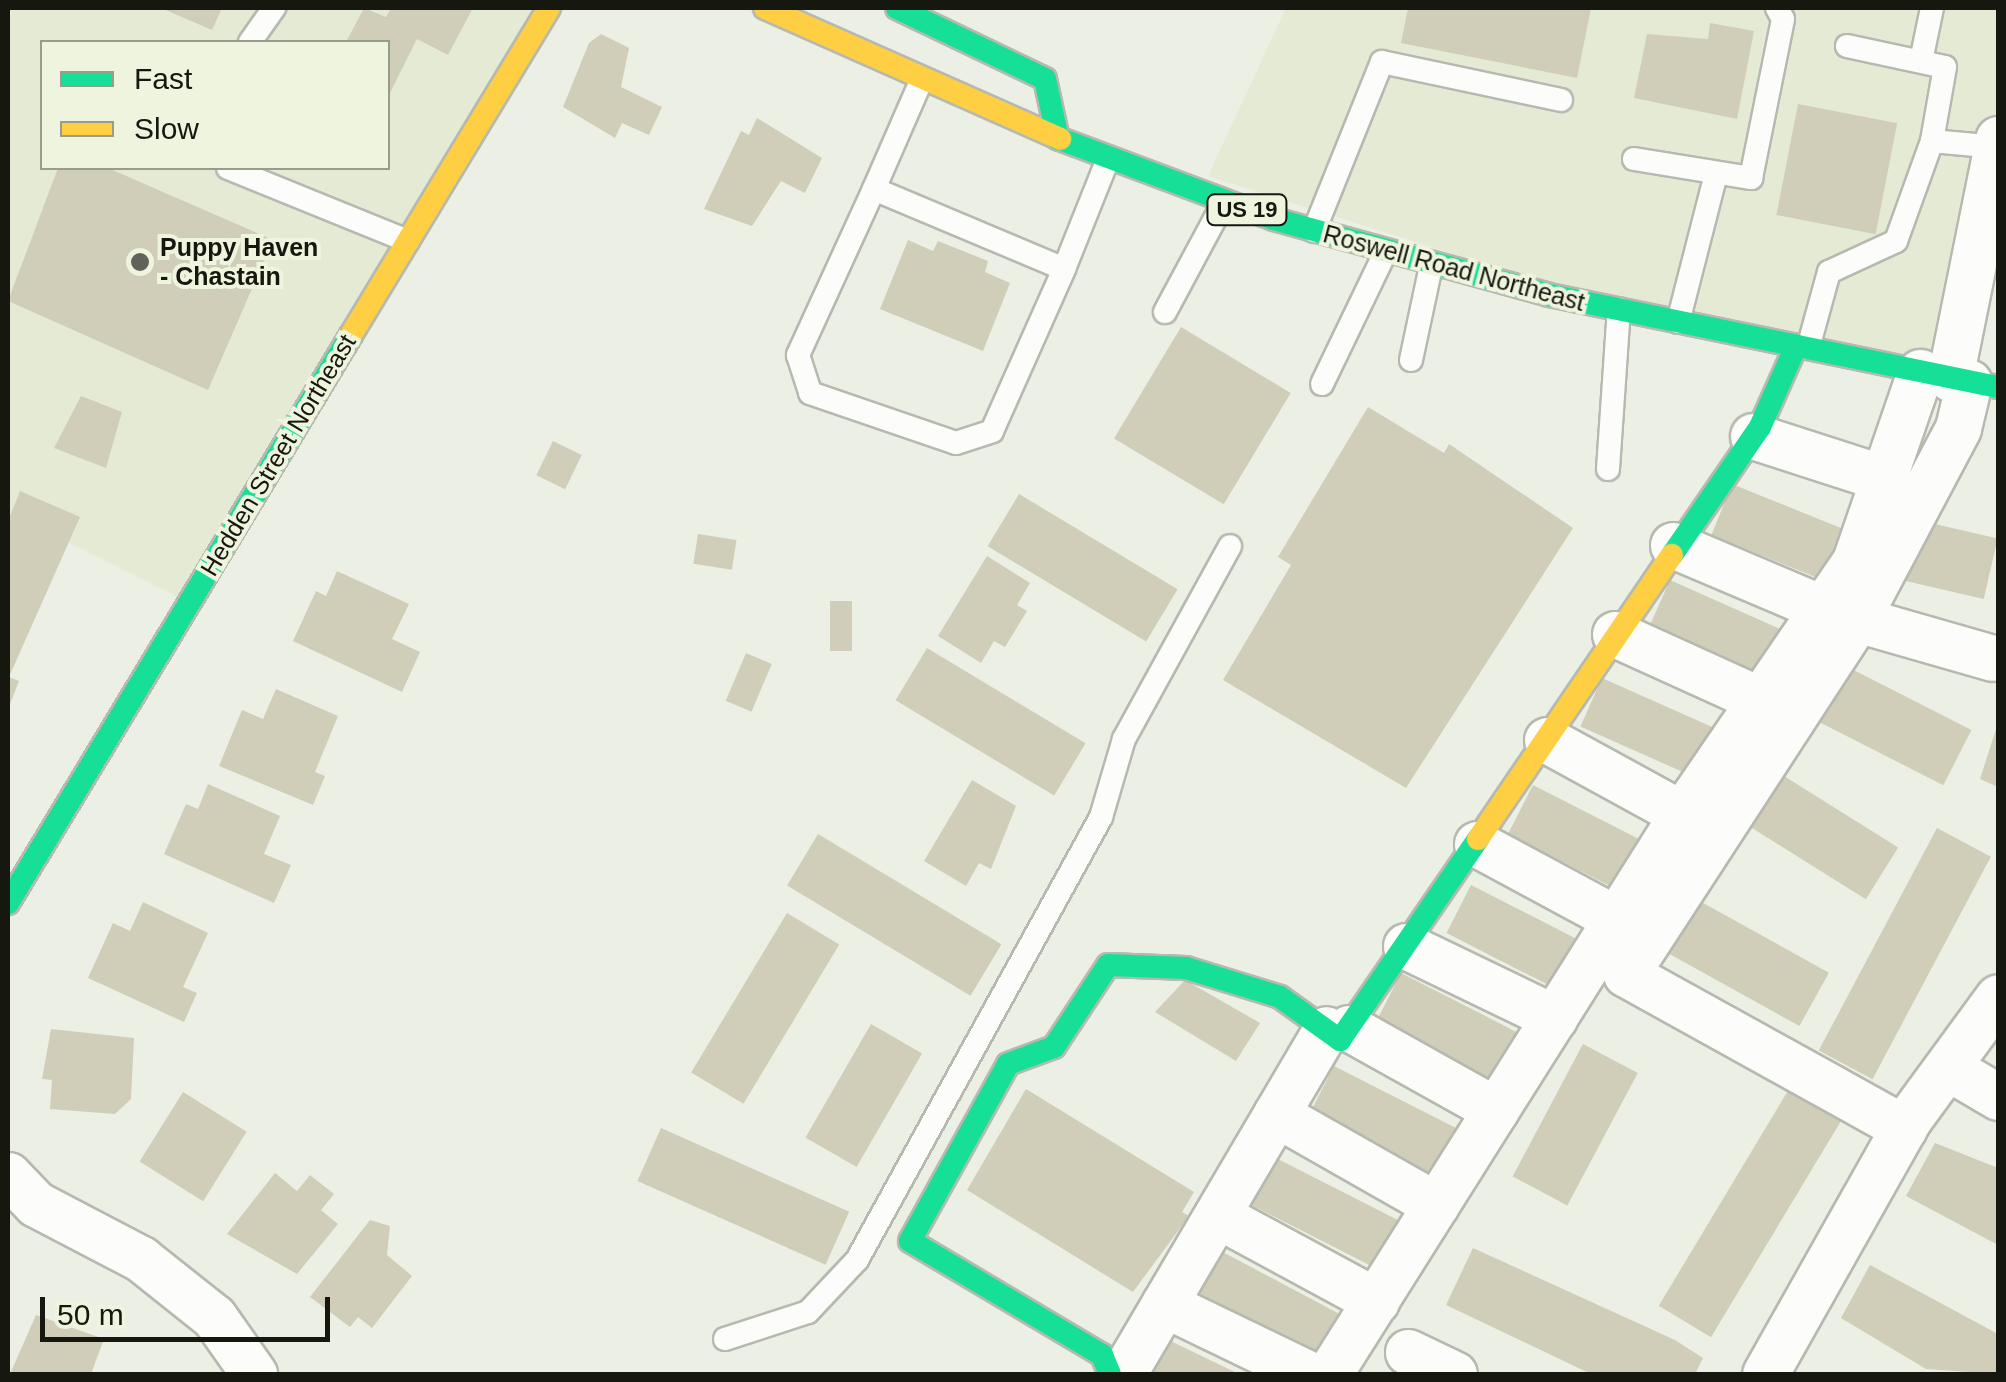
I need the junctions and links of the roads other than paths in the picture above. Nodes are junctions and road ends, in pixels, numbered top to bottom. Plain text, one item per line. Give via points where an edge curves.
1 (274, 8) edge
2 (550, 8) edge
3 (765, 8) edge
4 (897, 8) edge
5 (1778, 8) edge
6 (1932, 8) edge
7 (251, 40) edge
8 (1847, 46) dead end
9 (1921, 61) junction
10 (922, 79) junction
11 (1562, 100) dead end
12 (1058, 139) junction
13 (1932, 141) junction
14 (1998, 143) edge
15 (1108, 159) junction
16 (1634, 159) dead end
17 (233, 170) edge
18 (1716, 174) junction
19 (874, 189) junction
20 (1224, 202) junction
21 (1314, 231) junction
22 (408, 241) junction
23 (1385, 252) junction
24 (1431, 266) junction
25 (1064, 269) junction
26 (1619, 310) junction
27 (1165, 312) dead end
28 (1678, 322) junction
29 (1802, 347) junction
30 (1411, 360) dead end
31 (1960, 379) edge
32 (1322, 384) dead end
33 (1753, 436) junction
34 (1608, 469) dead end
35 (1883, 478) junction
36 (1672, 545) junction
37 (1230, 546) dead end
38 (1841, 614) junction
39 (1614, 634) junction
40 (1992, 658) dead end
41 (1763, 700) junction
42 (1547, 740) junction
43 (1682, 814) junction
44 (1477, 844) junction
45 (8, 903) edge
46 (1618, 920) junction
47 (1406, 946) junction
48 (1998, 997) edge
49 (1555, 1018) junction
50 (1338, 1028) junction
51 (1949, 1068) junction
52 (1998, 1097) edge
53 (1496, 1110) junction
54 (1276, 1114) junction
55 (1904, 1128) junction
56 (8, 1176) edge
57 (1436, 1206) junction
58 (1216, 1215) junction
59 (1376, 1301) junction
60 (1164, 1304) junction
61 (724, 1339) dead end
62 (1408, 1352) dead end
63 (1778, 1370) edge
64 (254, 1374) edge
65 (1110, 1374) edge
66 (1123, 1374) edge
67 (1309, 1374) edge
68 (1329, 1374) edge
69 (1454, 1374) edge

1 - 7 lane
2 - 22 street, Hedden Street Northeast
3 - 10 street, Roswell Road Northeast / US 19
4 - 12 street via 1045,78
5 - 18 lane via 1783,20 1759,165 1751,178
6 - 9 lane
8 - 9 lane
9 - 13 lane via 1945,67
10 - 12 street, Roswell Road Northeast / US 19
10 - 19 lane
11 - 21 lane via 1382,62
12 - 15 street, Roswell Road Northeast / US 19
13 - 14 lane
13 - 29 lane via 1896,241 1829,272
14 - 31 street
15 - 20 street, Roswell Road Northeast / US 19
15 - 25 lane
16 - 18 lane
17 - 22 lane
18 - 28 lane
19 - 25 lane
19 - 25 lane via 798,354 810,393 956,442 992,430
20 - 21 street, Roswell Road Northeast / US 19
20 - 27 lane
21 - 23 street, Roswell Road Northeast / US 19
22 - 45 street, Hedden Street Northeast
23 - 24 street, Roswell Road Northeast / US 19
23 - 32 lane
24 - 26 street, Roswell Road Northeast / US 19
24 - 30 lane
26 - 28 street, Roswell Road Northeast / US 19
26 - 34 lane
28 - 29 street, Roswell Road Northeast / US 19
29 - 31 street, Roswell Road Northeast / US 19
29 - 33 street
31 - 35 street
31 - 38 street via 1958,428
33 - 35 street
33 - 36 street
35 - 38 street
36 - 38 street
36 - 39 street
37 - 61 lane via 1124,738 1101,817 857,1260 808,1312
38 - 40 street
38 - 41 street
38 - 55 street via 1626,974
39 - 41 street
39 - 42 street
41 - 43 street
42 - 43 street
42 - 44 street
43 - 46 street
44 - 46 street
44 - 47 street
46 - 49 street
47 - 49 street
47 - 50 street
48 - 51 street
49 - 53 street
50 - 53 street
50 - 54 street
50 - 65 street via 1280,997 1186,968 1108,966 1054,1047 1008,1064 910,1242 1102,1354
51 - 52 street
51 - 55 street
53 - 57 street
54 - 57 street
54 - 58 street
55 - 63 street
56 - 64 street via 36,1204 141,1259 214,1317
57 - 59 street
58 - 59 street
58 - 60 street
59 - 68 street
60 - 66 street
60 - 67 street
62 - 69 street

